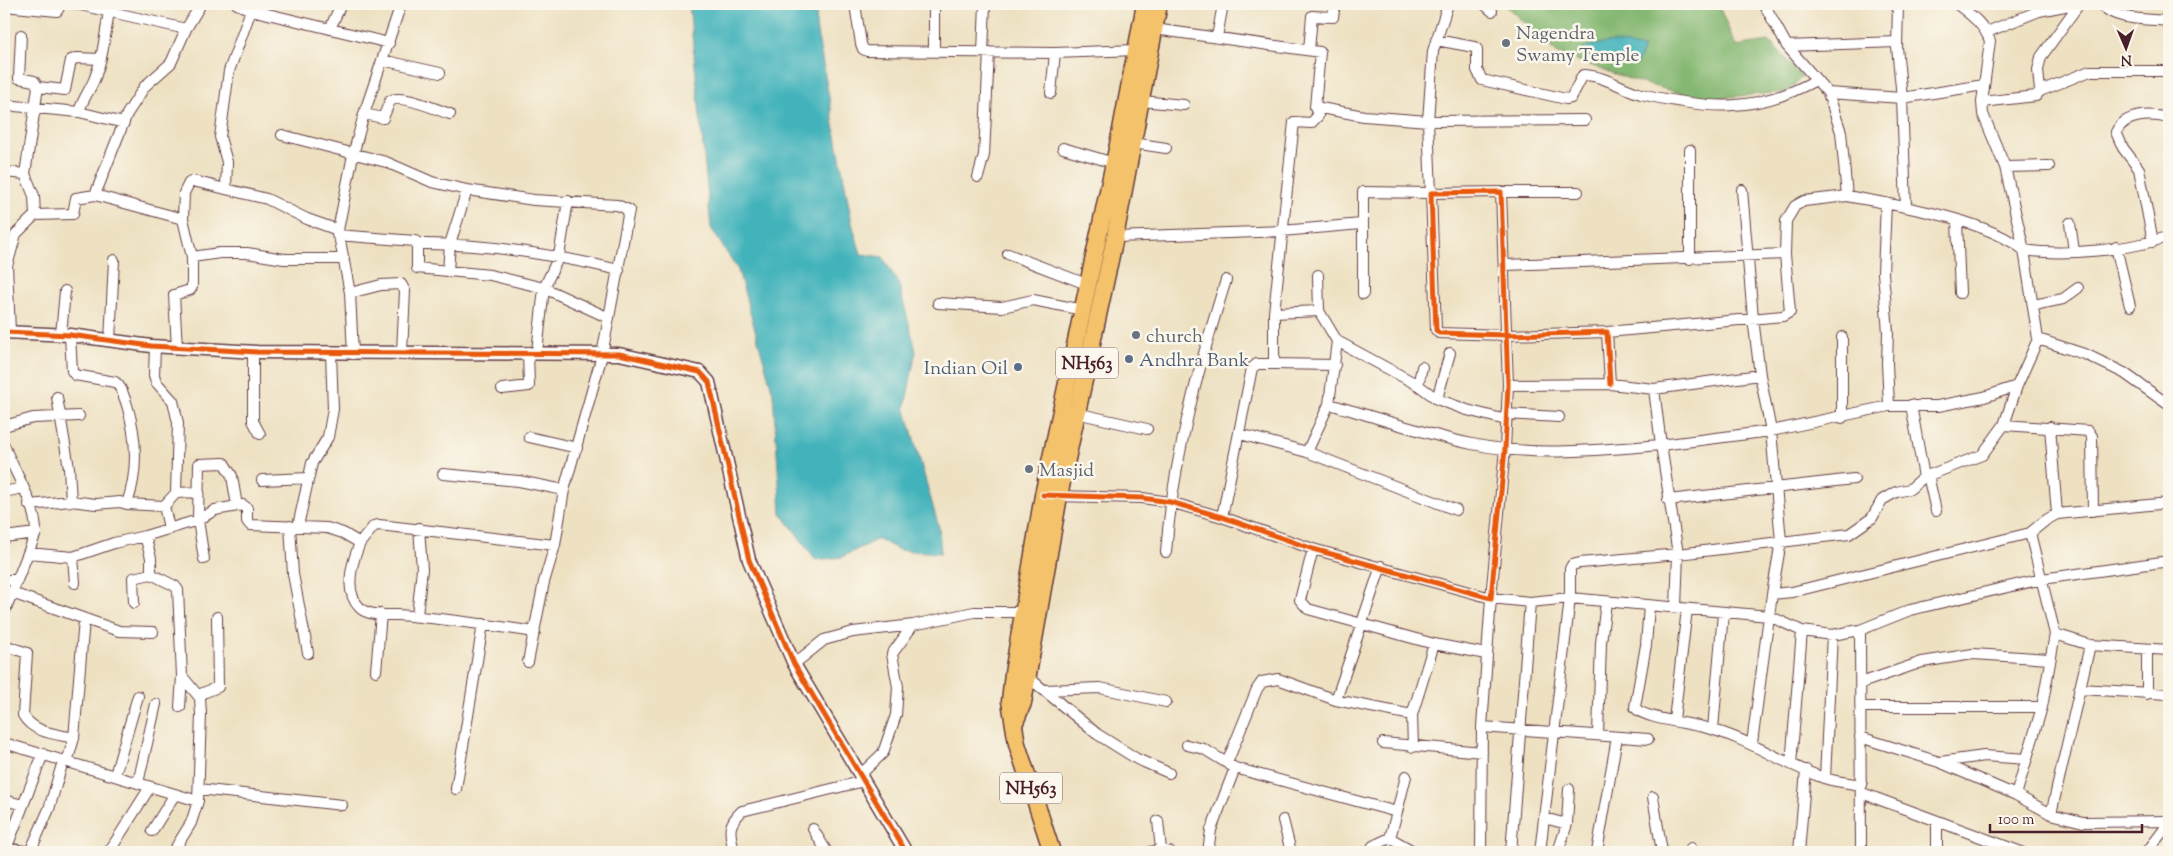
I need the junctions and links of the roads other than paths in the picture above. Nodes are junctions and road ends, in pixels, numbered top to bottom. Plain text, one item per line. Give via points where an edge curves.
1 (61, 4) edge
2 (76, 4) edge
3 (201, 4) edge
4 (237, 4) edge
5 (340, 4) edge
6 (401, 4) edge
7 (854, 4) edge
8 (934, 4) edge
9 (985, 4) edge
10 (1145, 4) edge
11 (1159, 4) edge
12 (1223, 4) edge
13 (1335, 4) edge
14 (1448, 4) edge
15 (1764, 4) edge
16 (1898, 4) edge
17 (1957, 4) edge
18 (2074, 4) edge
19 (2080, 4) edge
20 (2100, 4) edge
21 (4, 6) edge
22 (2038, 7) edge
23 (249, 8) edge
24 (109, 11) junction
25 (2169, 21) edge
26 (186, 29) junction
27 (330, 29) junction
28 (1154, 29) junction
29 (1987, 32) junction
30 (21, 35) dead end
31 (1217, 37) junction
32 (1436, 40) junction
33 (1897, 42) junction
34 (389, 43) junction
35 (1787, 46) junction
36 (1136, 50) junction
37 (1309, 50) junction
38 (934, 51) junction
39 (988, 52) junction
40 (1055, 53) junction
41 (101, 59) junction
42 (382, 60) junction
43 (2169, 71) edge
44 (440, 73) dead end
45 (1816, 80) junction
46 (1984, 85) junction
47 (38, 87) junction
48 (2040, 91) junction
49 (1051, 93) dead end
50 (1828, 93) junction
51 (1902, 98) junction
52 (1141, 101) junction
53 (1982, 102) junction
54 (4, 105) edge
55 (1184, 105) dead end
56 (1315, 107) junction
57 (36, 108) junction
58 (79, 112) junction
59 (364, 114) junction
60 (450, 114) dead end
61 (2169, 118) edge
62 (1585, 120) dead end
63 (1428, 121) junction
64 (124, 124) junction
65 (282, 135) dead end
66 (1133, 144) junction
67 (1063, 148) dead end
68 (1166, 148) dead end
69 (1690, 150) dead end
70 (353, 155) junction
71 (1114, 163) junction
72 (2049, 166) dead end
73 (2005, 167) junction
74 (4, 172) edge
75 (25, 174) junction
76 (978, 178) dead end
77 (226, 188) junction
78 (467, 190) junction
79 (1742, 190) dead end
80 (1502, 192) junction
81 (1578, 192) dead end
82 (1431, 193) junction
83 (95, 195) junction
84 (1847, 196) junction
85 (568, 202) junction
86 (1886, 203) junction
87 (1906, 207) junction
88 (35, 215) junction
89 (183, 219) junction
90 (1957, 221) junction
91 (2070, 223) dead end
92 (1361, 224) junction
93 (1282, 231) junction
94 (337, 232) junction
95 (2169, 236) edge
96 (1115, 238) junction
97 (2153, 242) junction
98 (417, 244) junction
99 (450, 244) junction
100 (2116, 247) junction
101 (2024, 250) junction
102 (2074, 252) junction
103 (1008, 254) dead end
104 (1785, 254) junction
105 (559, 256) junction
106 (1748, 257) junction
107 (192, 258) junction
108 (344, 259) junction
109 (1690, 259) junction
110 (114, 260) dead end
111 (1505, 265) junction
112 (619, 270) junction
113 (448, 271) junction
114 (1318, 276) dead end
115 (1226, 280) dead end
116 (1088, 285) junction
117 (544, 288) junction
118 (2078, 288) dead end
119 (65, 290) dead end
120 (350, 293) junction
121 (1960, 293) dead end
122 (1363, 294) dead end
123 (938, 303) dead end
124 (2034, 305) junction
125 (2130, 306) dead end
126 (1083, 310) junction
127 (1318, 311) junction
128 (1274, 313) junction
129 (609, 318) junction
130 (1753, 318) junction
131 (7, 331) edge
132 (1607, 332) junction
133 (66, 335) junction
134 (1506, 335) junction
135 (1842, 337) dead end
136 (2038, 339) junction
137 (110, 341) junction
138 (1337, 341) junction
139 (155, 346) junction
140 (177, 348) junction
141 (253, 352) junction
142 (402, 352) junction
143 (533, 352) junction
144 (330, 353) junction
145 (1450, 353) dead end
146 (353, 354) junction
147 (602, 355) junction
148 (1274, 364) junction
149 (1335, 365) junction
150 (1422, 367) dead end
151 (1760, 375) junction
152 (1610, 384) junction
153 (1418, 385) junction
154 (1508, 385) junction
155 (2018, 386) junction
156 (502, 389) dead end
157 (1654, 389) junction
158 (57, 398) dead end
159 (1437, 399) junction
160 (1329, 404) junction
161 (2169, 404) edge
162 (1911, 405) junction
163 (1889, 406) junction
164 (1076, 414) junction
165 (78, 416) dead end
166 (1506, 417) junction
167 (1559, 417) dead end
168 (60, 418) junction
169 (1842, 418) junction
170 (2004, 425) junction
171 (4, 426) edge
172 (2050, 428) junction
173 (1147, 429) dead end
174 (1771, 431) junction
175 (260, 434) dead end
176 (1240, 434) junction
177 (529, 437) dead end
178 (4, 445) edge
179 (1661, 445) junction
180 (577, 448) junction
181 (1505, 449) junction
182 (1307, 452) junction
183 (7, 464) edge
184 (444, 474) dead end
185 (1926, 476) junction
186 (308, 478) junction
187 (1854, 479) dead end
188 (262, 480) dead end
189 (1776, 486) junction
190 (23, 488) junction
191 (564, 490) junction
192 (4, 492) edge
193 (199, 492) junction
194 (176, 493) junction
195 (1051, 496) junction
196 (1668, 500) junction
197 (71, 501) junction
198 (1170, 502) junction
199 (2169, 503) edge
200 (127, 504) junction
201 (29, 505) junction
202 (164, 506) junction
203 (237, 506) junction
204 (1456, 510) dead end
205 (1936, 511) dead end
206 (2093, 511) junction
207 (2057, 514) junction
208 (1222, 516) junction
209 (198, 520) junction
210 (294, 526) junction
211 (169, 528) junction
212 (419, 528) junction
213 (36, 533) junction
214 (2030, 533) junction
215 (145, 536) junction
216 (4, 537) edge
217 (1781, 541) junction
218 (360, 543) junction
219 (555, 545) junction
220 (1313, 549) junction
221 (1166, 552) dead end
222 (28, 553) junction
223 (1678, 554) junction
224 (73, 557) junction
225 (204, 559) dead end
226 (2169, 561) edge
227 (1381, 566) junction
228 (150, 574) junction
229 (2042, 579) junction
230 (4, 580) edge
231 (17, 580) junction
232 (75, 583) dead end
233 (12, 593) junction
234 (1772, 594) junction
235 (1491, 598) junction
236 (1570, 598) junction
237 (1530, 602) junction
238 (1606, 602) junction
239 (134, 603) dead end
240 (1649, 606) junction
241 (1682, 608) junction
242 (1022, 612) junction
243 (4, 613) edge
244 (1723, 613) junction
245 (381, 614) junction
246 (417, 616) junction
247 (1769, 616) junction
248 (217, 617) dead end
249 (84, 620) junction
250 (1362, 623) junction
251 (483, 624) junction
252 (913, 625) junction
253 (1860, 630) junction
254 (1802, 631) junction
255 (153, 632) dead end
256 (535, 632) junction
257 (2055, 634) junction
258 (1832, 635) junction
259 (1434, 644) junction
260 (4, 645) edge
261 (2090, 645) junction
262 (2147, 650) junction
263 (2169, 650) edge
264 (308, 653) dead end
265 (1486, 654) junction
266 (2050, 659) junction
267 (528, 662) dead end
268 (794, 664) junction
269 (376, 671) dead end
270 (182, 676) junction
271 (1028, 677) junction
272 (1861, 683) junction
273 (2079, 689) junction
274 (1045, 690) junction
275 (2147, 694) junction
276 (2169, 694) edge
277 (138, 696) dead end
278 (200, 698) junction
279 (1336, 700) junction
280 (1166, 702) dead end
281 (156, 704) dead end
282 (1861, 707) junction
283 (2042, 707) junction
284 (180, 708) dead end
285 (1412, 715) junction
286 (1674, 720) junction
287 (1015, 722) junction
288 (1482, 727) junction
289 (1520, 729) junction
290 (1713, 729) junction
291 (1553, 731) junction
292 (1598, 734) junction
293 (1617, 737) junction
294 (1860, 737) junction
295 (74, 738) junction
296 (1648, 739) dead end
297 (4, 743) edge
298 (1384, 743) dead end
299 (1752, 743) junction
300 (1187, 745) dead end
301 (1413, 747) junction
302 (1482, 752) junction
303 (43, 754) junction
304 (2027, 759) junction
305 (65, 762) junction
306 (1940, 762) junction
307 (1792, 764) junction
308 (1231, 765) junction
309 (1806, 770) junction
310 (1169, 773) dead end
311 (115, 775) junction
312 (1406, 776) dead end
313 (862, 778) junction
314 (1825, 778) junction
315 (138, 783) junction
316 (150, 787) junction
317 (199, 789) junction
318 (456, 789) dead end
319 (1569, 789) dead end
320 (1862, 789) junction
321 (175, 794) junction
322 (2016, 795) junction
323 (1653, 797) dead end
324 (4, 800) edge
325 (198, 801) junction
326 (23, 805) junction
327 (342, 805) dead end
328 (1397, 812) junction
329 (2051, 814) junction
330 (1544, 818) junction
331 (1283, 820) dead end
332 (1158, 821) dead end
333 (1937, 822) junction
334 (2169, 822) edge
335 (1567, 824) junction
336 (813, 829) dead end
337 (152, 831) dead end
338 (1390, 838) junction
339 (5, 850) edge
340 (1166, 851) edge
341 (31, 852) edge
342 (109, 852) edge
343 (173, 852) edge
344 (734, 852) edge
345 (827, 852) edge
346 (906, 852) edge
347 (1052, 852) edge
348 (1150, 852) edge
349 (1208, 852) edge
350 (1291, 852) edge
351 (1370, 852) edge
352 (1414, 852) edge
353 (1481, 852) edge
354 (1511, 852) edge
355 (1540, 852) edge
356 (1558, 852) edge
357 (1597, 852) edge
358 (1662, 852) edge
359 (1799, 852) edge
360 (1861, 852) edge
361 (1937, 852) edge
362 (2021, 852) edge
363 (2147, 852) edge

1 - 21 street via 57,12
2 - 24 street
3 - 26 street
4 - 23 street
5 - 27 street
6 - 34 street
7 - 38 street via 863,50
8 - 38 street
9 - 39 street
10 - 36 highway, NH563
11 - 28 highway, NH563
12 - 31 street
13 - 37 street via 1333,18 1312,16
14 - 32 street
15 - 35 street
16 - 33 street
17 - 29 street
18 - 22 street
19 - 48 street via 2041,57 2038,70
20 - 25 street via 2112,13
22 - 29 street
23 - 27 street
23 - 77 street via 229,71 220,137 227,162
24 - 26 street
24 - 41 street
26 - 64 street via 171,63 145,86
27 - 34 street
28 - 31 street
28 - 52 highway, NH563
29 - 46 street via 1990,50
30 - 47 street via 19,78 34,81
31 - 37 street
32 - 45 street via 1474,47 1477,50 1477,70 1482,80 1566,99 1571,98 1584,75 1640,94 1717,106 1749,105 1790,94
32 - 63 street
33 - 35 street
33 - 51 street
34 - 42 street
35 - 45 street
36 - 40 street
36 - 71 highway, NH563
37 - 56 street via 1320,52
38 - 39 street
39 - 40 street
39 - 76 street via 984,155
40 - 49 street
41 - 47 street via 72,60 65,90
41 - 58 street
42 - 44 street
42 - 59 street
43 - 48 street via 2090,71
45 - 50 street
46 - 51 street
46 - 53 street
47 - 57 street
48 - 53 street via 2036,96
50 - 51 street
50 - 84 street via 1841,132
51 - 87 street
52 - 55 street
52 - 66 highway, NH563
53 - 73 street via 1983,114
54 - 57 street
56 - 63 street via 1364,116
56 - 93 street via 1318,116 1311,123 1294,122
57 - 58 street
57 - 75 street
58 - 64 street
59 - 60 street via 383,118 391,99 419,103
59 - 70 street
61 - 97 street via 2157,115 2130,118 2119,124 2116,132 2138,169
62 - 63 street
63 - 82 street
64 - 83 street
65 - 70 street
66 - 68 street
66 - 96 highway, NH563
67 - 71 street
69 - 109 street
70 - 78 street via 386,162 432,182
70 - 94 street
71 - 116 highway, NH563
72 - 73 street
73 - 101 street
74 - 75 street
75 - 88 street via 34,196
77 - 89 street via 193,181 189,183 184,193
77 - 94 street via 267,199
78 - 85 street
78 - 99 street
79 - 106 street
80 - 81 street
80 - 82 street
80 - 111 street
82 - 92 street via 1363,192
82 - 134 street via 1436,330 1444,335
83 - 88 street via 76,198 73,214
83 - 89 street
84 - 86 street
84 - 104 street via 1804,201 1795,206 1786,221
85 - 105 street
85 - 112 street via 617,205 629,210
86 - 87 street
86 - 163 street via 1883,273
87 - 90 street
88 - 131 street via 16,234 7,266
89 - 107 street
90 - 101 street via 2008,238
90 - 121 street
91 - 102 street
92 - 93 street
92 - 122 street
93 - 96 street
93 - 128 street
94 - 98 street via 415,241
94 - 108 street
95 - 97 street
96 - 164 highway, NH563
97 - 100 street
98 - 99 street
98 - 113 street via 416,268
99 - 105 street
99 - 113 street
100 - 102 street
100 - 125 street
101 - 102 street via 2047,254
101 - 124 street
103 - 116 street
104 - 106 street
104 - 130 street via 1790,312 1784,316
105 - 112 street
105 - 117 street
106 - 109 street
106 - 130 street
107 - 108 street via 248,253 284,259
107 - 140 street via 191,288 174,295
108 - 120 street
109 - 111 street
110 - 137 street
111 - 134 street
112 - 129 street
113 - 117 street via 490,275
114 - 127 street
115 - 198 street via 1197,374
116 - 126 highway, NH563
117 - 129 street
117 - 143 street
118 - 124 street via 2063,298
119 - 133 street
120 - 142 street via 381,284 401,284 405,291
120 - 146 street
123 - 126 street via 1002,307 1033,300
124 - 136 street
126 - 195 highway, NH563
127 - 128 street
127 - 138 street
128 - 148 street
129 - 147 street
130 - 132 street
130 - 151 street
131 - 133 street
132 - 134 street
132 - 152 street
133 - 137 street
133 - 200 street via 74,375 114,382 124,396 135,436 133,486
134 - 154 street
135 - 169 street
136 - 155 street
136 - 161 street via 2102,362
137 - 139 street
138 - 149 street
138 - 153 street
139 - 140 street
139 - 194 street via 156,382 173,401 178,423
140 - 141 street
141 - 144 street
141 - 175 street via 254,421
142 - 143 street
142 - 146 street
143 - 147 street
143 - 156 street via 529,386
144 - 146 street
144 - 186 street via 333,409 330,428
145 - 159 street
147 - 180 street
147 - 268 street via 619,354 700,372 709,382 749,560
148 - 149 street
148 - 176 street via 1258,364 1252,368
149 - 160 street
150 - 153 street
151 - 157 street
151 - 174 street
152 - 154 street
152 - 157 street
153 - 159 street
154 - 166 street
155 - 162 street via 1938,406
155 - 170 street
157 - 179 street
158 - 168 street
159 - 166 street
160 - 181 street via 1472,444
160 - 182 street
162 - 163 street
162 - 185 street
163 - 169 street
164 - 173 street
164 - 195 highway, NH563
165 - 168 street
166 - 167 street
166 - 181 street
168 - 171 street via 33,418
168 - 197 street
169 - 174 street
170 - 172 street
170 - 185 street via 1982,455
172 - 206 street via 2088,431 2092,436
172 - 207 street
174 - 179 street
174 - 189 street
176 - 182 street
176 - 208 street
177 - 180 street
178 - 183 street
179 - 181 street via 1585,451
179 - 196 street
180 - 191 street
181 - 235 street
182 - 204 street
183 - 190 street
184 - 191 street via 519,481
185 - 205 street
185 - 217 street via 1910,489 1882,500 1872,518 1849,534
186 - 188 street
186 - 210 street
187 - 189 street
189 - 196 street
189 - 217 street
190 - 192 street
190 - 201 street
191 - 219 street
193 - 194 street
193 - 203 street via 199,464 224,463 232,476
193 - 209 street
194 - 202 street
195 - 198 street via 1142,498
195 - 242 highway, NH563
195 - 271 highway, NH563
196 - 223 street
197 - 200 street
197 - 201 street
198 - 208 street
198 - 221 street
199 - 206 street
200 - 202 street
201 - 213 street
202 - 211 street
203 - 209 street via 215,510
203 - 210 street via 247,508 250,525
206 - 207 street
207 - 214 street
208 - 220 street
209 - 211 street
209 - 225 street
210 - 218 street via 327,528
210 - 264 street via 293,574
211 - 215 street
212 - 218 street via 379,524
212 - 219 street
212 - 246 street via 422,569
213 - 216 street
213 - 222 street
214 - 229 street
214 - 234 street via 1792,592
215 - 224 street
215 - 228 street via 151,558
217 - 223 street
217 - 234 street
218 - 245 street via 353,559 350,583 355,602 361,610
219 - 256 street
220 - 227 street
220 - 250 street via 1301,603 1308,609
222 - 224 street
222 - 231 street
223 - 236 street via 1572,565
223 - 241 street
224 - 232 street
226 - 229 street
227 - 235 street
227 - 250 street
228 - 239 street via 133,578
228 - 270 street via 178,590
229 - 253 street via 1910,610
229 - 257 street
230 - 231 street
231 - 233 street
233 - 243 street
233 - 249 street
234 - 247 street
235 - 237 street
235 - 265 street
236 - 237 street
236 - 238 street
236 - 291 street
237 - 289 street
238 - 240 street
238 - 292 street via 1600,643
240 - 241 street
240 - 286 street via 1635,707 1646,716
241 - 244 street
241 - 286 street
242 - 252 street via 974,612
242 - 287 highway, NH563 via 1010,701
244 - 247 street
244 - 290 street
245 - 246 street
245 - 269 street
246 - 251 street
247 - 254 street
247 - 299 street
248 - 278 street via 218,687 203,693
249 - 255 street via 124,632
249 - 295 street
250 - 259 street
250 - 279 street
251 - 256 street
251 - 318 street
252 - 268 street via 853,632 824,640
252 - 313 street via 892,654 898,687 896,715 882,753
253 - 258 street
253 - 272 street
254 - 258 street
254 - 307 street
256 - 267 street
257 - 261 street
257 - 266 street
258 - 314 street
259 - 265 street
259 - 285 street
260 - 295 street via 27,653 23,715 28,723 40,730
261 - 262 street
261 - 273 street
262 - 263 street
262 - 275 street
265 - 288 street
266 - 272 street via 1973,654 1922,662
266 - 283 street
268 - 313 street
270 - 278 street
270 - 284 street
271 - 274 street
271 - 287 highway, NH563
272 - 282 street
273 - 275 street
273 - 329 street
274 - 280 street via 1100,688
274 - 310 street via 1097,734 1137,759
275 - 276 street
277 - 311 street
278 - 317 street
279 - 285 street
279 - 308 street via 1278,679 1262,682
281 - 315 street
282 - 283 street
282 - 294 street
283 - 304 street
285 - 301 street
286 - 290 street
287 - 347 highway, NH563 via 1021,758
288 - 289 street
288 - 302 street
289 - 291 street
289 - 354 street
290 - 299 street
291 - 292 street
291 - 330 street
292 - 293 street
293 - 296 street
293 - 357 street
294 - 306 street
294 - 320 street
295 - 305 street
297 - 303 street
298 - 301 street
299 - 307 street
300 - 308 street via 1204,749
301 - 302 street
302 - 353 street
303 - 305 street
303 - 326 street
304 - 306 street via 1984,756
304 - 322 street
305 - 311 street
305 - 341 street
306 - 322 street
307 - 309 street
308 - 328 street
308 - 349 street via 1211,830
309 - 314 street
309 - 359 street
311 - 315 street
312 - 328 street
313 - 344 street via 742,811 730,827
313 - 346 street
314 - 320 street
315 - 316 street
316 - 321 street
316 - 342 street
317 - 325 street
317 - 327 street
319 - 335 street
320 - 333 street
320 - 360 street
321 - 325 street
321 - 337 street
322 - 329 street
323 - 358 street
324 - 326 street
325 - 343 street via 191,823
326 - 339 street
328 - 338 street
329 - 334 street via 2083,822
330 - 335 street
330 - 355 street
331 - 350 street
332 - 340 street
333 - 361 street
333 - 362 street
334 - 363 street
335 - 356 street
336 - 345 street
338 - 351 street via 1372,846
338 - 352 street
339 - 341 street
340 - 348 street

